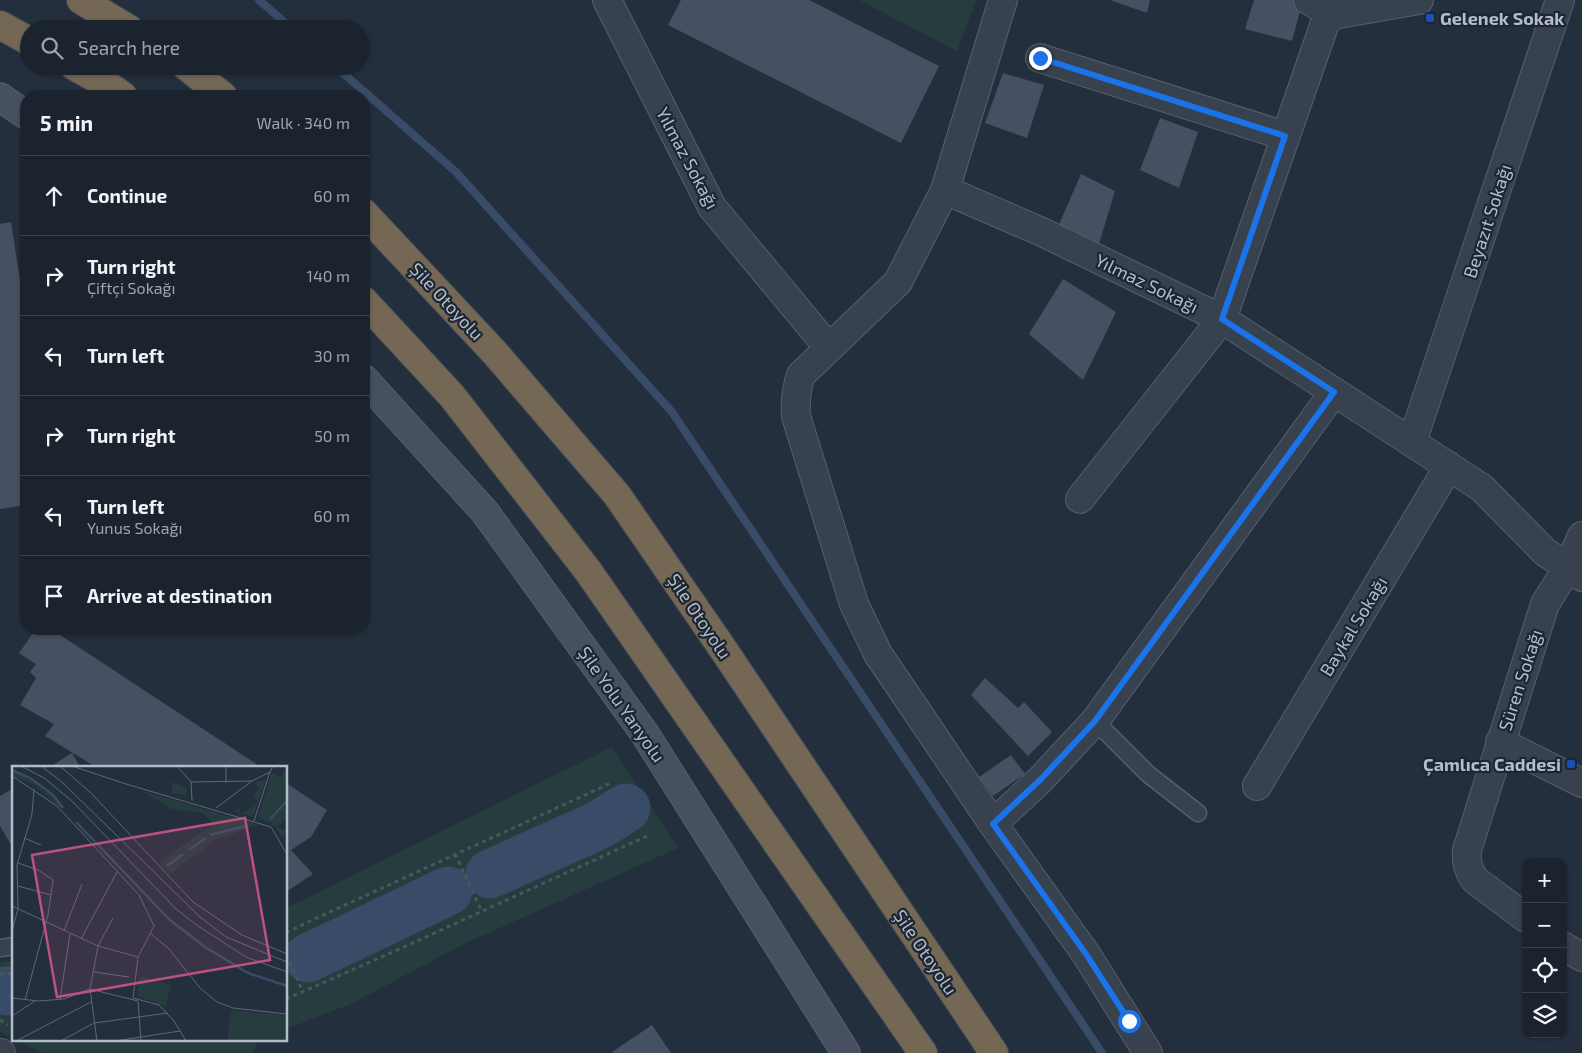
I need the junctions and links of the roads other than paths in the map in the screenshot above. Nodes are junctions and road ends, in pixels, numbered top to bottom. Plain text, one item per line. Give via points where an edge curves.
1 (81, 0) edge
2 (606, 0) edge
3 (1003, 0) edge
4 (1308, 0) edge
5 (1419, 0) edge
6 (1560, 0) edge
7 (1334, 8) edge
8 (115, 20) edge
9 (0, 25) edge
10 (20, 36) edge
11 (1040, 58) dead end
12 (90, 75) edge
13 (197, 75) edge
14 (115, 90) edge
15 (216, 90) edge
16 (0, 97) edge
17 (20, 111) edge
18 (1285, 136) junction
19 (945, 190) junction
20 (370, 219) edge
21 (370, 307) edge
22 (1222, 319) junction
23 (829, 348) junction
24 (370, 386) edge
25 (1334, 392) junction
26 (1412, 442) junction
27 (1449, 466) junction
28 (1080, 499) dead end
29 (1582, 536) edge
30 (1575, 572) edge
31 (1095, 721) junction
32 (1500, 742) junction
33 (1582, 783) edge
34 (1257, 786) dead end
35 (1198, 813) dead end
36 (993, 824) junction
37 (1522, 915) edge
38 (1566, 948) edge
39 (1582, 957) edge
40 (846, 1053) edge
41 (923, 1053) edge
42 (994, 1053) edge
43 (1148, 1053) edge

1 - 8 highway
2 - 23 street, Yılmaz Sokağı via 712,207
3 - 19 street
4 - 7 street
5 - 7 street
6 - 26 street, Beyazıt Sokağı
7 - 18 street via 1325,23
9 - 10 highway
11 - 18 street
12 - 14 highway
13 - 15 highway
16 - 17 main road
18 - 22 street
19 - 22 street, Yılmaz Sokağı via 1042,232
19 - 23 street via 898,282
20 - 42 highway, Şile Otoyolu via 495,352 617,495
21 - 41 highway via 452,396 588,571
22 - 25 street
22 - 28 street, Yılmaz Sokağı
23 - 36 street via 802,375 795,401 796,416 854,604 878,654
24 - 40 main road, Şile Yolu Yanyolu via 486,512 646,734
25 - 26 street
25 - 31 street
26 - 27 street
27 - 30 street via 1482,488 1545,552
27 - 34 street, Baykal Sokağı
29 - 30 street, Süren Sokağı
30 - 32 street, Süren Sokağı via 1545,604
31 - 35 lane via 1148,774
31 - 36 street
32 - 33 street
32 - 37 street, Süren Sokağı via 1466,850 1466,862 1475,880
36 - 43 street via 1086,954
38 - 39 street

